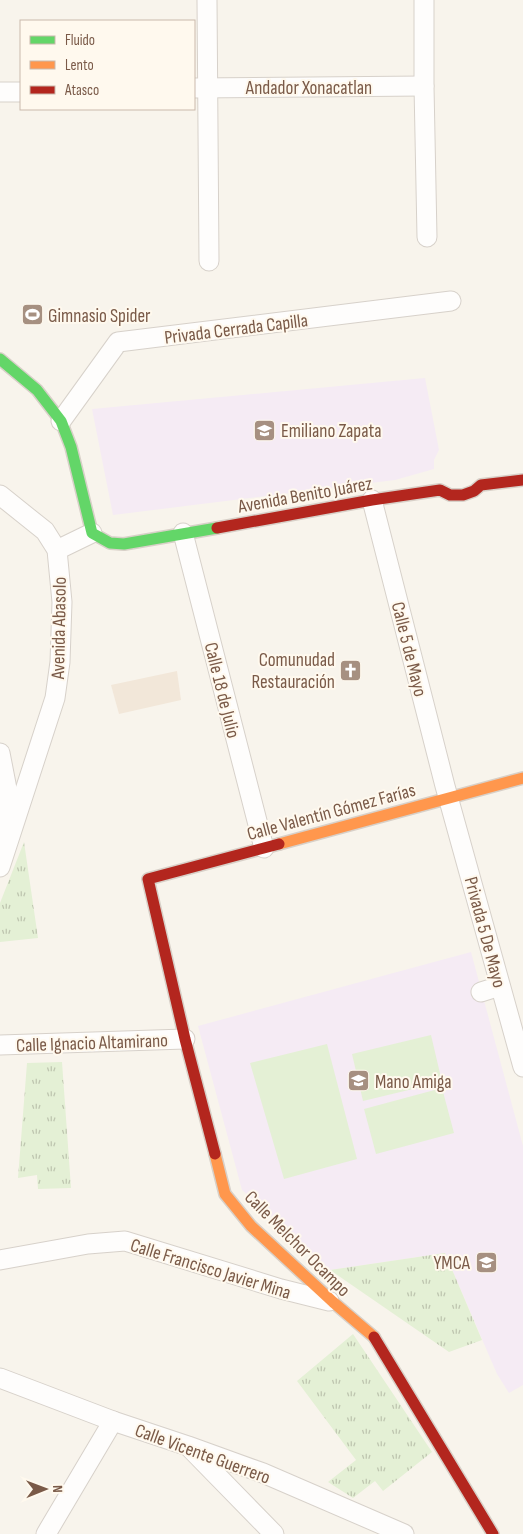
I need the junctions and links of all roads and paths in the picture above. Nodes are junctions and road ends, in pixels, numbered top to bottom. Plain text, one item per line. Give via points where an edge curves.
1 (207, 0) edge
2 (424, 0) edge
3 (424, 86) junction
4 (200, 88) edge
5 (0, 92) edge
6 (20, 92) edge
7 (427, 238) dead end
8 (209, 260) dead end
9 (451, 301) dead end
10 (0, 359) edge
11 (61, 421) junction
12 (523, 480) edge
13 (0, 495) edge
14 (372, 500) junction
15 (92, 533) junction
16 (183, 533) junction
17 (57, 550) junction
18 (0, 753) edge
19 (523, 778) edge
20 (448, 798) junction
21 (0, 836) edge
22 (264, 848) junction
23 (0, 867) edge
24 (148, 879) joint
25 (500, 986) junction
26 (481, 992) dead end
27 (184, 1039) junction
28 (0, 1045) edge
29 (523, 1067) edge
30 (0, 1260) edge
31 (333, 1302) junction
32 (0, 1378) edge
33 (113, 1421) junction
34 (188, 1446) junction
35 (46, 1534) edge
36 (274, 1534) edge
37 (404, 1534) edge
38 (493, 1534) edge

1 - 4 street
2 - 3 street
3 - 4 street, Andador Xonacatlan
3 - 7 street
4 - 8 street
5 - 6 street
9 - 11 street, Privada Cerrada Capilla via 118,342
10 - 11 street via 37,390
11 - 15 street via 71,447
12 - 14 street, Avenida Benito Juárez via 481,485 463,495 450,495 440,490
13 - 17 street, Avenida Abasolo via 45,531
14 - 16 street, Avenida Benito Juárez
14 - 20 street, Calle 5 de Mayo
15 - 16 street, Avenida Benito Juárez via 106,543 115,544
15 - 17 street
16 - 22 street, Calle 18 de Julio
17 - 23 street, Avenida Abasolo via 62,602 59,678
18 - 21 street via 8,794
19 - 20 street, Calle Valentín Gómez Farías
20 - 22 street, Calle Valentín Gómez Farías
20 - 25 street, Privada 5 De Mayo
22 - 24 street, Calle Valentín Gómez Farías
24 - 27 street, Calle Melchor Ocampo
25 - 26 street
25 - 29 street, Privada 5 De Mayo
27 - 28 street, Calle Ignacio Altamirano
27 - 31 street, Calle Melchor Ocampo via 225,1194 251,1226
30 - 31 street, Calle Francisco Javier Mina via 88,1244 125,1241
31 - 38 street, Calle Melchor Ocampo via 375,1338
32 - 33 street, Calle Vicente Guerrero
33 - 34 street, Calle Vicente Guerrero
33 - 35 street
34 - 36 street
34 - 37 street, Calle Vicente Guerrero via 263,1473

